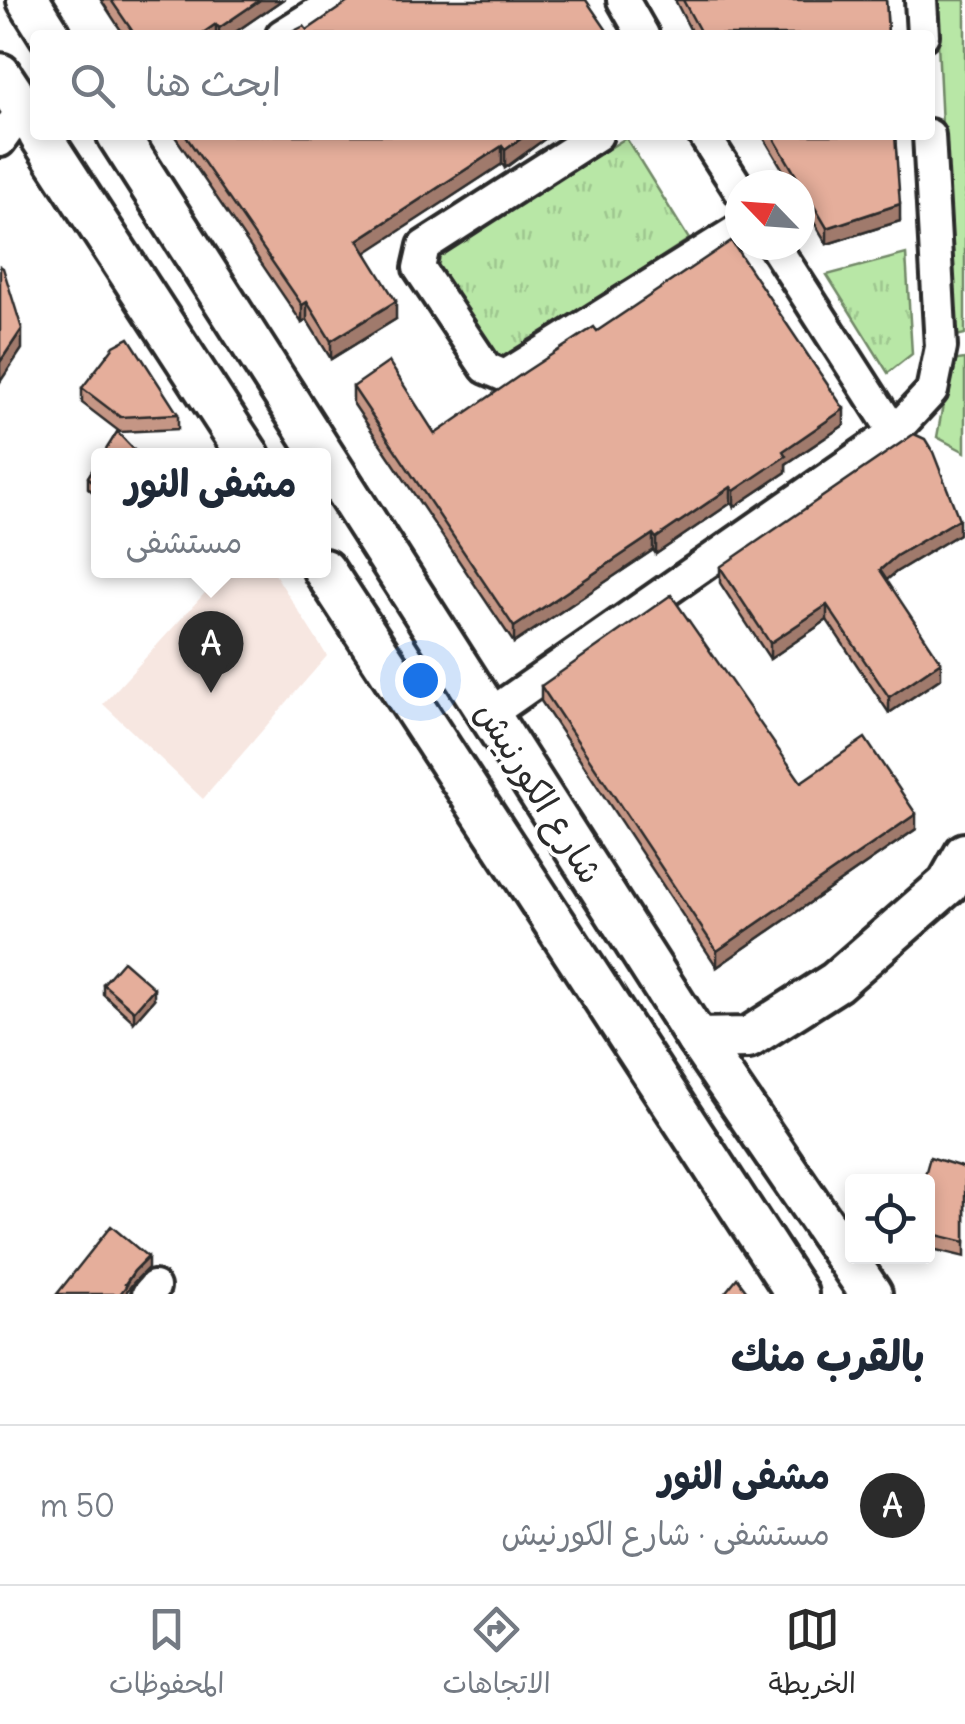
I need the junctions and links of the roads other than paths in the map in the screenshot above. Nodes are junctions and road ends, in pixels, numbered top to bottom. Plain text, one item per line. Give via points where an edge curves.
1 (28, 0) edge
2 (338, 0) edge
3 (623, 0) edge
4 (922, 0) edge
5 (47, 30) edge
6 (290, 30) edge
7 (640, 30) edge
8 (924, 30) edge
9 (0, 74) edge
10 (24, 128) edge
11 (32, 140) edge
12 (121, 140) edge
13 (588, 140) edge
14 (707, 140) edge
15 (929, 140) edge
16 (726, 170) edge
17 (725, 239) edge
18 (784, 260) edge
19 (894, 432) junction
20 (244, 448) edge
21 (309, 448) edge
22 (333, 488) edge
23 (329, 578) edge
24 (490, 714) junction
25 (965, 854) edge
26 (698, 1039) junction
27 (796, 1294) edge
28 (872, 1294) edge

1 - 5 main road
2 - 6 street
3 - 7 street
4 - 8 street
9 - 10 main road
11 - 20 main road
12 - 21 main road, شارع الكورنيش
13 - 17 street via 424,246 419,268 486,368 505,376
14 - 16 street
15 - 19 street via 941,347 932,390
18 - 19 street
19 - 24 street
22 - 24 main road, شارع الكورنيش
23 - 27 main road, شارع الكورنيش
24 - 26 main road, شارع الكورنيش
25 - 26 main road via 948,884 836,982 748,1038
26 - 28 main road, شارع الكورنيش

